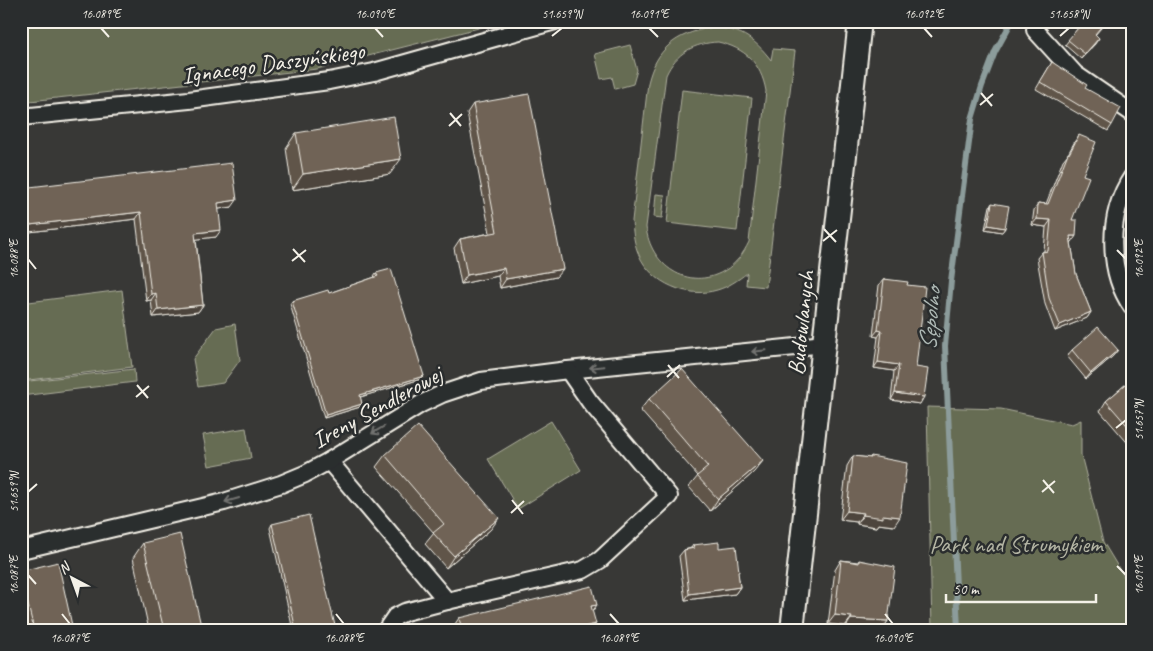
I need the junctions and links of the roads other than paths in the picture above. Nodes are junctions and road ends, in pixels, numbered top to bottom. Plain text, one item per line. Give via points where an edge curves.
1 (555, 21) edge
2 (860, 21) edge
3 (1035, 30) dead end
4 (1132, 113) edge
5 (21, 117) edge
6 (1132, 177) edge
7 (1128, 303) edge
8 (825, 344) junction
9 (568, 370) junction
10 (329, 461) junction
11 (21, 550) edge
12 (448, 600) junction
13 (386, 630) edge
14 (792, 630) edge

1 - 5 street, Ignacego Daszyńskiego via 374,72 330,80 189,100
2 - 8 street, Budowlanych
3 - 4 street via 1075,74
6 - 7 street via 1120,200 1113,229 1115,264
8 -> 9 street, Ireny Sendlerowej
8 - 14 street, Budowlanych
9 -> 10 street, Ireny Sendlerowej via 481,381 442,394
9 - 12 street via 590,402 669,496 600,560 583,570
10 -> 11 street, Ireny Sendlerowej via 281,484 239,498
10 - 12 street
12 - 13 street via 405,612 395,617

